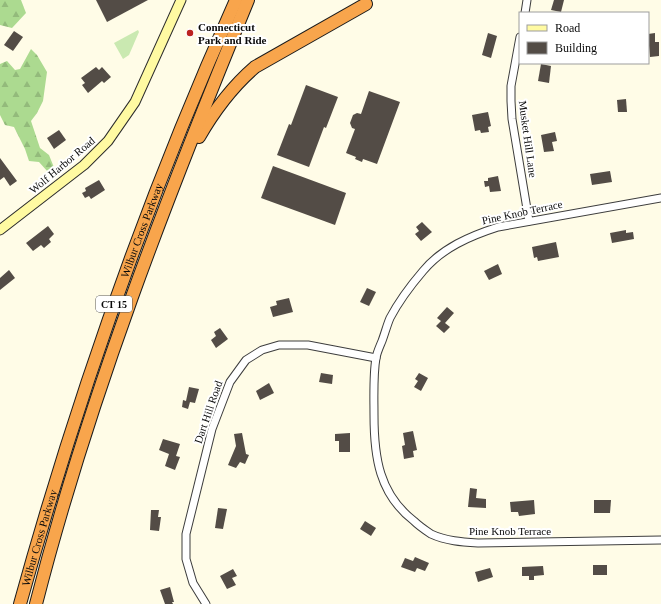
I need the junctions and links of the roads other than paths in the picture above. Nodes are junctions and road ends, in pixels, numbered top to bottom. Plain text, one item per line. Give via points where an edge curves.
1 (181, 0) edge
2 (236, 0) edge
3 (248, 0) edge
4 (527, 0) edge
5 (369, 2) edge
6 (232, 6) edge
7 (525, 12) edge
8 (519, 42) edge
9 (179, 172) junction
10 (661, 198) edge
11 (529, 221) junction
12 (0, 229) edge
13 (376, 358) junction
14 (661, 540) edge
15 (20, 604) edge
16 (36, 604) edge
17 (206, 604) edge

1 - 12 street, Wolf Harbor Road via 135,102 108,141 84,165
2 - 6 highway, Wilbur Cross Parkway / CT 15
3 - 9 highway, Wilbur Cross Parkway / CT 15
4 - 7 street
5 - 9 highway via 248,73 211,119
6 - 15 highway, Wilbur Cross Parkway / CT 15 via 175,143 106,325 40,530
8 - 11 street, Musket Hill Lane via 511,86 512,119
9 - 16 highway, Wilbur Cross Parkway / CT 15 via 116,340
10 - 11 street, Pine Knob Terrace
11 - 13 street, Pine Knob Terrace via 478,233 441,253 423,270 404,295 390,319
13 - 14 street, Pine Knob Terrace via 374,430 378,468 383,482 399,507 432,534 456,542 478,544
13 - 17 street, Dart Hill Road via 308,345 279,344 262,350 246,360 230,382 212,429 186,534 186,559 193,583

